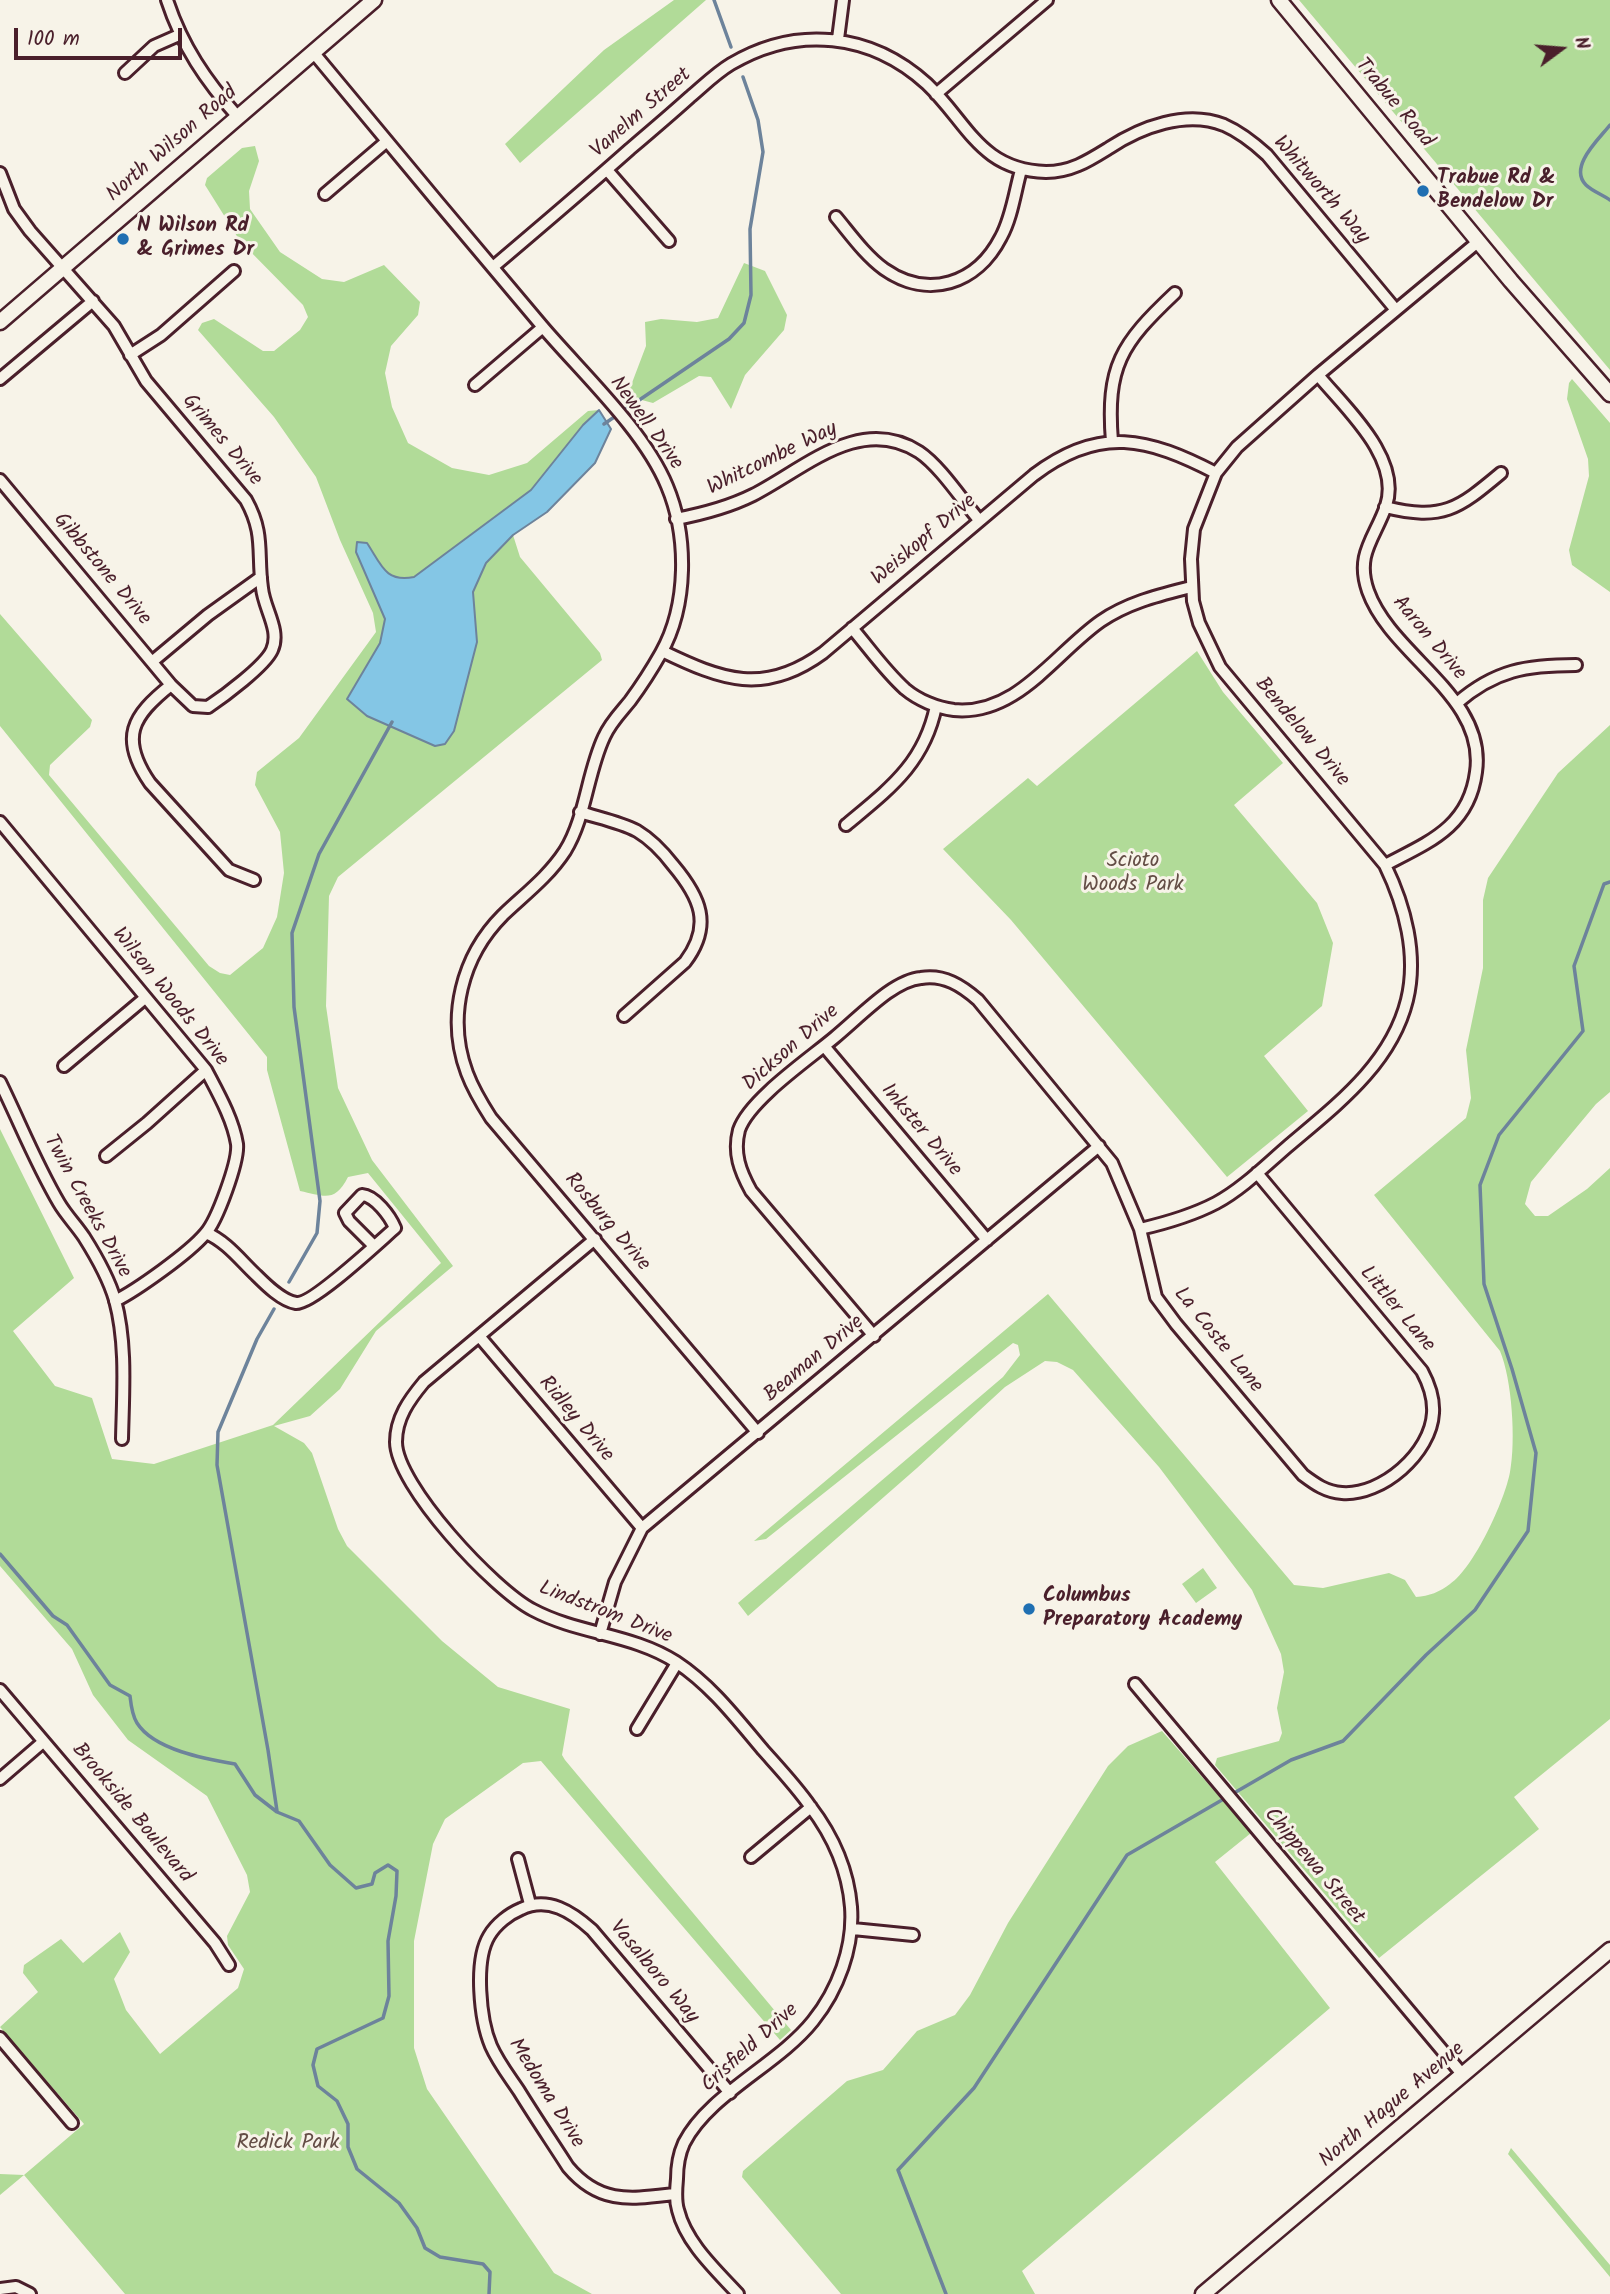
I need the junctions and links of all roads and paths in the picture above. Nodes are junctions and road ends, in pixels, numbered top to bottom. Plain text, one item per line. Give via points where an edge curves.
1 (167, 0) edge
2 (374, 0) edge
3 (843, 0) edge
4 (1047, 0) edge
5 (1279, 0) edge
6 (179, 35) junction
7 (838, 39) junction
8 (313, 52) junction
9 (125, 73) dead end
10 (936, 94) junction
11 (238, 117) junction
12 (387, 141) junction
13 (607, 170) junction
14 (1021, 170) junction
15 (0, 173) edge
16 (325, 194) dead end
17 (836, 217) dead end
18 (669, 241) dead end
19 (1479, 241) junction
20 (493, 267) junction
21 (63, 268) junction
22 (234, 271) dead end
23 (1175, 293) dead end
24 (93, 301) junction
25 (1396, 310) junction
26 (0, 321) edge
27 (543, 327) junction
28 (130, 355) junction
29 (1318, 375) junction
30 (0, 379) edge
31 (475, 385) dead end
32 (1609, 393) edge
33 (1112, 442) junction
34 (1216, 473) junction
35 (1501, 473) dead end
36 (0, 481) edge
37 (1385, 506) junction
38 (676, 519) junction
39 (979, 520) junction
40 (261, 577) junction
41 (1191, 587) junction
42 (852, 628) junction
43 (662, 651) junction
44 (152, 662) junction
45 (1576, 665) dead end
46 (171, 685) junction
47 (1457, 703) junction
48 (936, 706) junction
49 (580, 812) junction
50 (0, 822) edge
51 (846, 825) dead end
52 (1385, 866) junction
53 (254, 880) dead end
54 (953, 982) joint
55 (145, 998) junction
56 (624, 1016) dead end
57 (458, 1021) joint
58 (824, 1046) junction
59 (64, 1066) dead end
60 (206, 1070) junction
61 (0, 1083) edge
62 (1099, 1146) junction
63 (106, 1156) dead end
64 (1257, 1173) junction
65 (1140, 1228) junction
66 (206, 1233) junction
67 (595, 1238) junction
68 (987, 1240) junction
69 (374, 1246) junction
70 (115, 1301) junction
71 (479, 1336) junction
72 (874, 1336) junction
73 (758, 1433) junction
74 (122, 1439) dead end
75 (1344, 1493) joint
76 (642, 1528) junction
77 (600, 1634) junction
78 (677, 1663) junction
79 (1135, 1684) dead end
80 (0, 1690) edge
81 (637, 1728) dead end
82 (43, 1742) junction
83 (0, 1779) edge
84 (811, 1807) junction
85 (751, 1857) dead end
86 (518, 1859) dead end
87 (530, 1904) junction
88 (853, 1929) junction
89 (913, 1935) dead end
90 (1610, 1950) edge
91 (229, 1965) dead end
92 (0, 2038) edge
93 (1462, 2074) junction
94 (730, 2093) junction
95 (72, 2123) dead end
96 (676, 2194) junction
97 (0, 2289) edge
98 (735, 2290) edge
99 (30, 2294) edge
100 (721, 2294) edge
101 (1203, 2294) edge

1 - 6 street
2 - 8 main road, North Wilson Road
3 - 7 street
4 - 10 street
5 - 19 main road, Trabue Road
6 - 9 street via 154,46
6 - 11 street via 198,70
7 - 10 street, Whitworth Way via 892,59
7 - 13 street, Vanelm Street via 785,43 732,64
8 - 11 main road, North Wilson Road
8 - 12 street, Newell Drive
10 - 14 street, Whitworth Way via 987,153
11 - 21 main road, North Wilson Road
12 - 16 street
12 - 20 street, Newell Drive
13 - 18 street
13 - 20 street, Vanelm Street
14 - 17 street via 1003,234 988,259 968,275 945,284 919,284 894,275 873,259
14 - 25 street, Whitworth Way via 1064,171 1148,128 1175,121 1223,125 1268,155
15 - 21 street, Grimes Drive via 14,209
19 - 25 street, Bendelow Drive
19 - 32 main road, Trabue Road
20 - 27 street, Newell Drive
21 - 24 street, Grimes Drive
21 - 26 main road, North Wilson Road
22 - 28 street via 162,335
23 - 33 street via 1129,341 1119,359 1110,394
24 - 28 street, Grimes Drive
24 - 30 street
25 - 29 street, Bendelow Drive
27 - 31 street
27 - 38 street, Newell Drive via 649,454 667,486
28 - 40 street, Grimes Drive via 146,381 246,500 261,542
29 - 34 street, Bendelow Drive via 1237,447
29 - 37 street, Aaron Drive via 1379,451 1388,482
33 - 34 street, Weiskopf Drive via 1150,444
33 - 39 street, Weiskopf Drive via 1051,462
34 - 41 street, Bendelow Drive via 1194,529
35 - 37 street via 1454,509 1426,514
36 - 44 street, Gibbstone Drive
37 - 47 street, Aaron Drive via 1365,554 1368,590 1382,616
38 - 39 street, Whitcombe Way via 751,496 832,450 868,438 905,444 921,454
38 - 43 street, Newell Drive via 682,553 680,587 675,620
39 - 42 street, Weiskopf Drive
40 - 44 street
40 - 46 street, Grimes Drive via 274,636 268,658 208,707 193,706
41 - 48 street via 1142,600 1100,622 1000,704 963,710
41 - 52 street, Bendelow Drive via 1199,623 1220,667
42 - 43 street, Weiskopf Drive via 793,672 764,679 720,676
42 - 48 street via 907,691
43 - 49 street, Newell Drive via 604,736
44 - 46 street, Gibbstone Drive
45 - 47 street via 1510,671 1474,688
46 - 53 street via 138,717 132,740 140,768 229,870
47 - 52 street, Aaron Drive via 1476,752 1469,800 1443,834
48 - 51 street via 914,763
49 - 56 street via 627,826 652,842 694,891 700,910 700,932 692,953
49 - 57 street, Newell Drive via 565,850 544,878 489,931 474,954 465,971
50 - 55 street, Wilson Woods Drive
52 - 64 street, Bendelow Drive via 1407,924 1410,962 1407,1000 1393,1035 1374,1066 1347,1095
54 - 58 street, Dickson Drive via 936,977 902,984
54 - 62 street, La Coste Lane via 978,1000
55 - 59 street
55 - 60 street, Wilson Woods Drive
57 - 67 street, Rosburg Drive via 466,1072 491,1118
58 - 68 street, Inkster Drive
58 - 72 street, Dickson Drive via 749,1112 736,1144 737,1161 751,1191
60 - 63 street
60 - 66 street, Wilson Woods Drive via 230,1122 237,1161
61 - 70 street, Twin Creeks Drive via 38,1166 84,1238
62 - 65 street, La Coste Lane via 1123,1182
62 - 68 street, Beaman Drive
64 - 65 street, Bendelow Drive via 1217,1203
64 - 75 street, Littler Lane via 1422,1371 1433,1400 1430,1430 1413,1456 1371,1489
65 - 75 street, La Coste Lane via 1156,1297 1176,1324 1303,1475 1328,1490
66 - 69 street via 294,1303 311,1299
66 - 70 street, Wilson Woods Drive
67 - 71 street, Lindstrom Drive
67 - 73 street, Rosburg Drive
68 - 72 street, Beaman Drive
69 - 69 street via 395,1228 370,1196 362,1195 345,1213
70 - 74 street, Twin Creeks Drive via 123,1379
71 - 76 street, Ridley Drive
71 - 77 street, Lindstrom Drive via 407,1401 398,1425 399,1463 419,1496 488,1577 530,1609
72 - 73 street, Beaman Drive
73 - 76 street, Beaman Drive
76 - 77 street, Beaman Drive via 615,1583
77 - 78 street, Lindstrom Drive via 660,1652
78 - 81 street
78 - 84 street, Lindstrom Drive via 723,1702
79 - 93 street, Chippewa Street
80 - 82 street, Brookside Boulevard
82 - 83 street
82 - 91 street, Brookside Boulevard
84 - 85 street
84 - 88 street, Lindstrom Drive via 842,1863
86 - 87 street
87 - 94 street, Vasalboro Way via 558,1907 592,1930
87 - 96 street, Medoma Drive via 495,1927 484,1946 482,2009 495,2055 579,2181 610,2196
88 - 89 street
88 - 94 street, Crisfield Drive via 831,1995 812,2023
90 - 93 main road, North Hague Avenue
92 - 95 street
93 - 101 main road, North Hague Avenue
94 - 96 street, Crisfield Drive via 697,2124 683,2145
96 - 98 street via 683,2225
97 - 99 street via 16,2287
98 - 100 street

